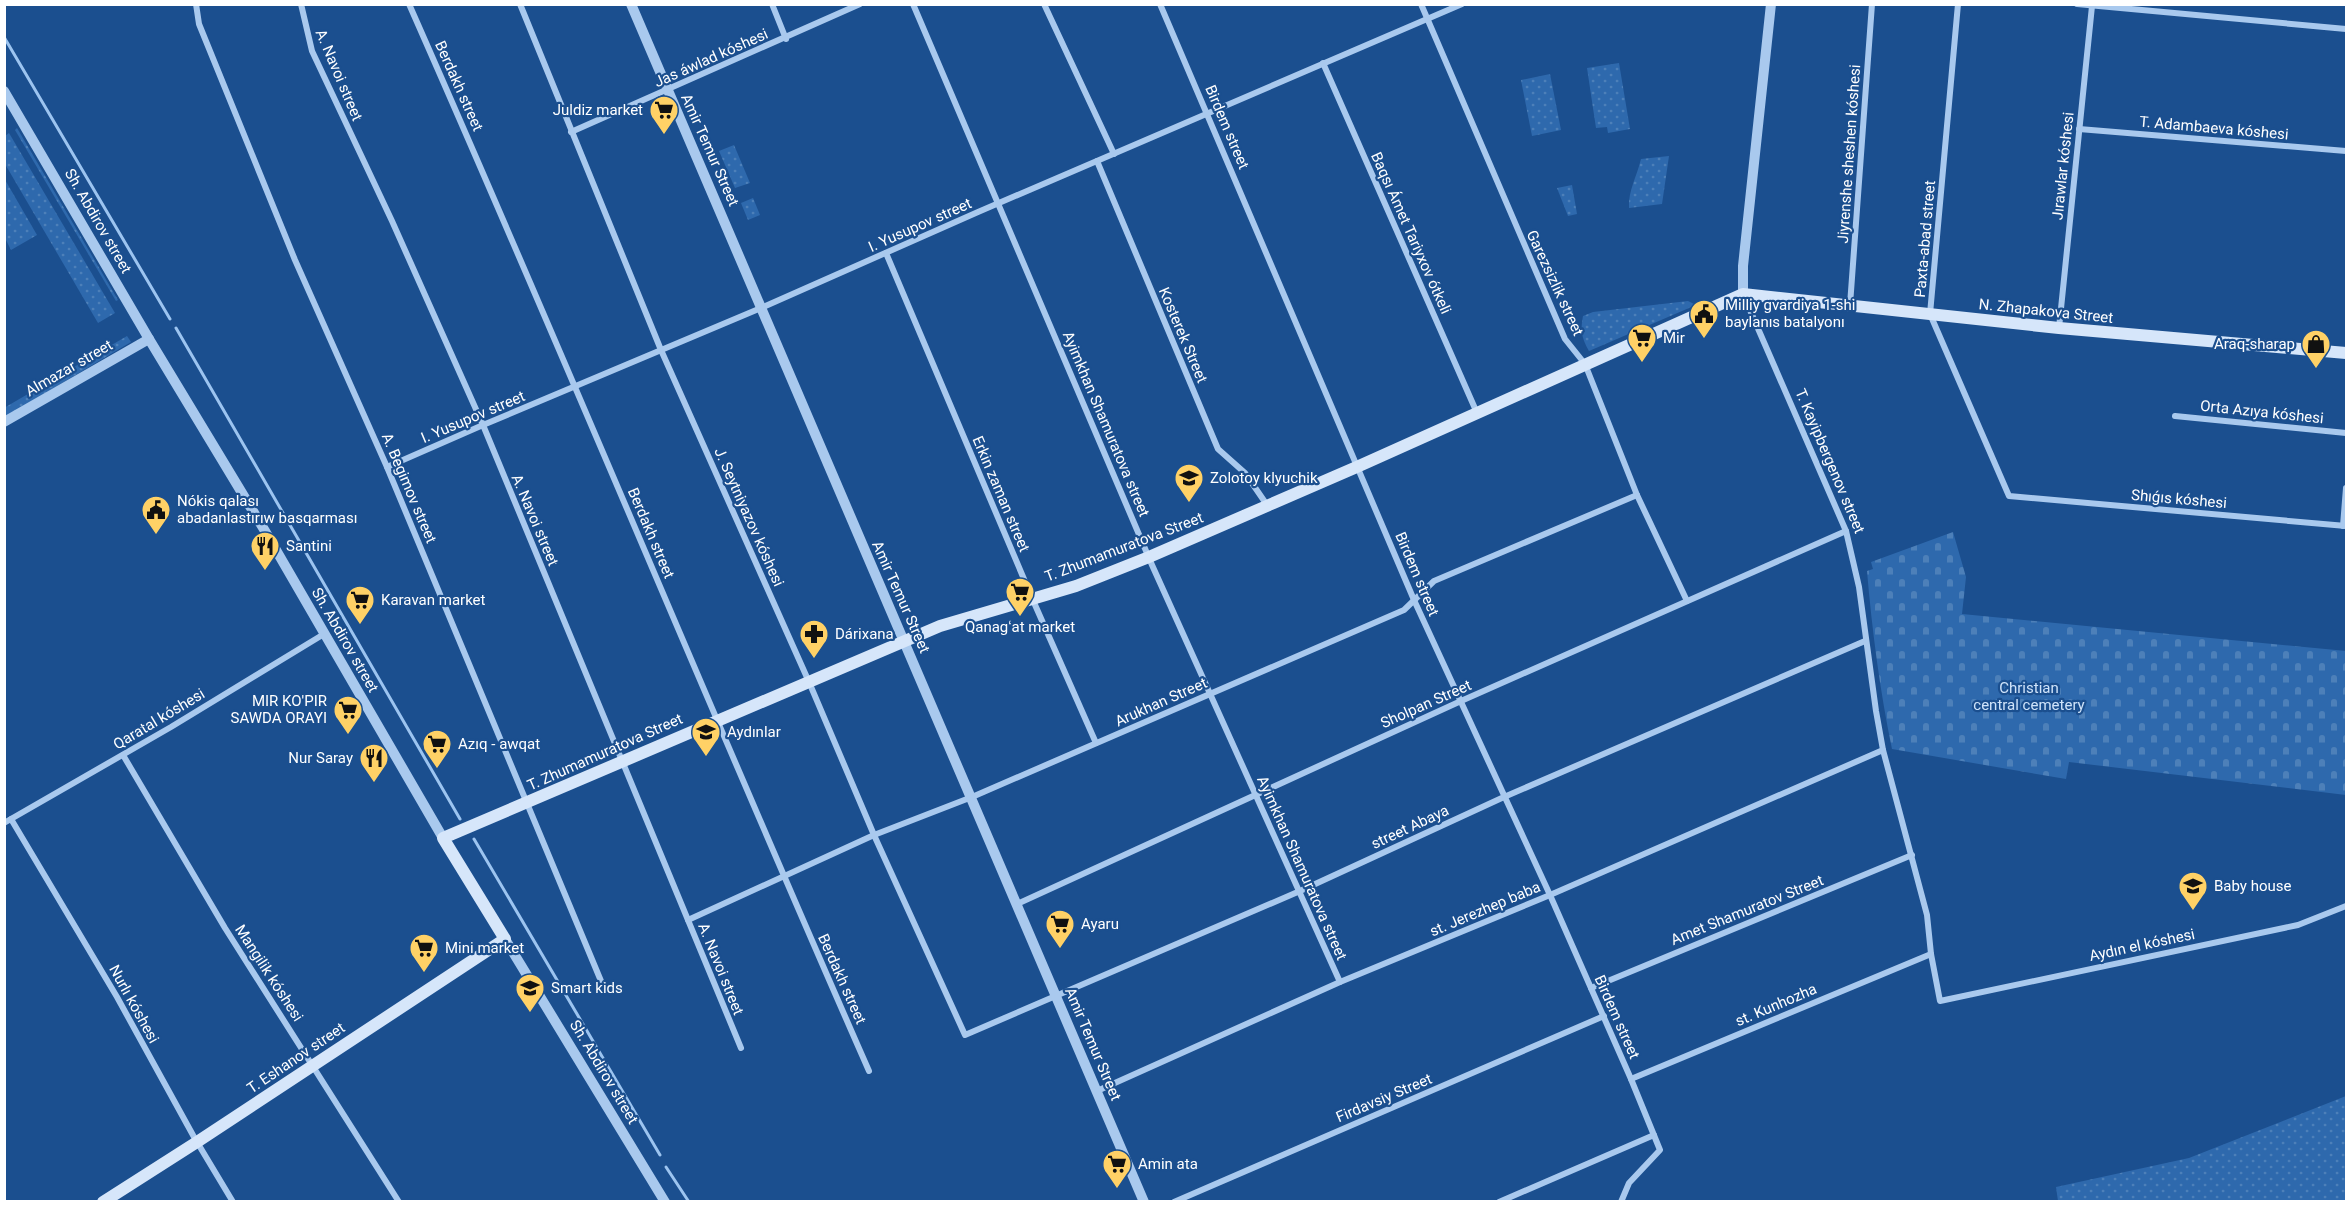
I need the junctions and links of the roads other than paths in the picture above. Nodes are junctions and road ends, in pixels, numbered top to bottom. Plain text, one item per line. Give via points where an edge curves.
1 (196, 4) edge
2 (301, 4) edge
3 (409, 4) edge
4 (520, 4) edge
5 (631, 4) edge
6 (772, 4) edge
7 (860, 4) edge
8 (913, 4) edge
9 (1044, 4) edge
10 (1160, 4) edge
11 (1421, 4) edge
12 (1461, 4) edge
13 (1771, 4) edge
14 (1872, 4) edge
15 (1958, 4) edge
16 (2077, 4) edge
17 (2092, 6) edge
18 (1427, 18) junction
19 (2346, 29) edge
20 (786, 39) junction
21 (1323, 63) junction
22 (4, 91) edge
23 (667, 91) junction
24 (1208, 113) junction
25 (2079, 129) junction
26 (571, 132) junction
27 (2346, 151) edge
28 (1114, 153) junction
29 (1097, 161) junction
30 (999, 203) junction
31 (886, 253) junction
32 (1743, 294) junction
33 (1850, 305) junction
34 (761, 309) junction
35 (1930, 314) junction
36 (2059, 328) junction
37 (149, 339) junction
38 (661, 350) junction
39 (2346, 353) edge
40 (1585, 364) junction
41 (576, 387) junction
42 (1477, 413) junction
43 (2175, 416) dead end
44 (4, 422) edge
45 (483, 425) junction
46 (2346, 433) edge
47 (1359, 466) junction
48 (387, 467) junction
49 (2346, 488) edge
50 (1637, 495) junction
51 (2008, 496) joint
52 (1267, 505) junction
53 (2345, 526) edge
54 (1846, 531) junction
55 (1149, 557) junction
56 (1032, 598) junction
57 (1414, 600) junction
58 (1687, 601) junction
59 (324, 634) junction
60 (904, 641) junction
61 (1865, 641) junction
62 (809, 682) junction
63 (1209, 693) junction
64 (1461, 701) junction
65 (717, 720) junction
66 (1096, 743) junction
67 (1883, 750) junction
68 (123, 755) junction
69 (622, 761) junction
70 (1257, 794) junction
71 (972, 797) junction
72 (1504, 797) junction
73 (527, 802) junction
74 (11, 819) junction
75 (4, 823) edge
76 (874, 835) junction
77 (443, 838) junction
78 (1912, 855) junction
79 (783, 876) junction
80 (1300, 891) junction
81 (1550, 895) junction
82 (1017, 904) junction
83 (2346, 906) edge
84 (688, 920) junction
85 (505, 939) junction
86 (1931, 954) junction
87 (602, 981) dead end
88 (1340, 982) junction
89 (1591, 988) junction
90 (1057, 996) junction
91 (1940, 1001) joint
92 (1604, 1016) junction
93 (965, 1035) joint
94 (741, 1048) dead end
95 (313, 1064) junction
96 (869, 1071) dead end
97 (1631, 1079) junction
98 (1097, 1091) junction
99 (1654, 1135) junction
100 (197, 1142) junction
101 (103, 1202) edge
102 (233, 1202) edge
103 (399, 1202) edge
104 (665, 1202) edge
105 (1144, 1202) edge
106 (1173, 1202) edge
107 (1499, 1202) edge
108 (1621, 1202) edge

1 - 48 street, A. Begimov street via 199,24 295,260
2 - 45 street, A. Navoi street via 312,51
3 - 41 street, Berdakh street
4 - 26 street, J. Seytniyazov kóshesi
5 - 23 street, Amir Temur Street
6 - 20 street
7 - 20 street, Jas áwlad kóshesi
8 - 30 street, Ayimkhan Shamuratova street
9 - 28 street
10 - 24 street, Birdem street
11 - 18 street, Garezsizlik street
12 - 18 street, I. Yusupov street
13 - 32 street, T. Kayipbergenov street
14 - 33 street, Jiyrenshe sheshen kóshesi
15 - 35 street, Paxta-abad street
16 - 17 street
17 - 19 street
17 - 25 street, Jırawlar kóshesi
18 - 21 street, I. Yusupov street
18 - 40 street, Garezsizlik street via 1565,339
20 - 23 street, Jas áwlad kóshesi
21 - 24 street, I. Yusupov street
21 - 42 street, Baqsı Ámet Tariyxov ótkeli
22 - 37 street, Sh. Abdirov street
23 - 26 street, Jas áwlad kóshesi
23 - 34 street, Amir Temur Street
24 - 28 street, I. Yusupov street
24 - 47 street, Birdem street
25 - 27 street, T. Adambaeva kóshesi
25 - 36 street, Jırawlar kóshesi
26 - 38 street, J. Seytniyazov kóshesi
28 - 29 street, I. Yusupov street
29 - 30 street, I. Yusupov street
29 - 52 street, Kosterek Street via 1218,449 1245,473
30 - 31 street, I. Yusupov street
30 - 55 street, Ayimkhan Shamuratova street
31 - 34 street, I. Yusupov street
31 - 56 street, Erkin zaman street
32 - 33 main road, N. Zhapakova Street
32 - 40 main road, T. Zhumamuratova Street
32 - 54 street, T. Kayipbergenov street
33 - 35 main road, N. Zhapakova Street
34 - 38 street, I. Yusupov street
34 - 60 street, Amir Temur Street
35 - 36 main road, N. Zhapakova Street
35 - 51 street, Paxta-abad street
36 - 39 main road, N. Zhapakova Street
37 - 44 street, Almazar street
37 - 59 street, Sh. Abdirov street
38 - 41 street, I. Yusupov street
38 - 62 street, J. Seytniyazov kóshesi
40 - 42 main road, T. Zhumamuratova Street
40 - 50 street, Garezsizlik street
41 - 45 street, I. Yusupov street
41 - 65 street, Berdakh street
42 - 47 main road, T. Zhumamuratova Street
43 - 46 street, Orta Azıya kóshesi
45 - 48 street, I. Yusupov street
45 - 69 street, A. Navoi street
47 - 52 main road, T. Zhumamuratova Street
47 - 57 street, Birdem street
48 - 73 street, A. Begimov street
49 - 53 street
50 - 57 street, Arukhan Street via 1434,581
50 - 58 street, Garezsizlik street
51 - 53 street, Shıǵıs kóshesi
52 - 55 main road, T. Zhumamuratova Street
54 - 58 street, Sholpan Street
54 - 61 street, T. Kayipbergenov street via 1859,587
55 - 56 main road, T. Zhumamuratova Street via 1076,586
55 - 63 street, Ayimkhan Shamuratova street
56 - 60 main road, T. Zhumamuratova Street
56 - 66 street, Erkin zaman street
57 - 63 street, Arukhan Street via 1404,609
57 - 64 street, Birdem street
58 - 64 street, Sholpan Street
59 - 68 street, Qaratal kóshesi
59 - 77 street, Sh. Abdirov street
60 - 62 main road, T. Zhumamuratova Street
60 - 71 street, Amir Temur Street
61 - 67 street, T. Kayipbergenov street
61 - 72 street, street Abaya
62 - 65 main road, T. Zhumamuratova Street
62 - 76 street, J. Seytniyazov kóshesi
63 - 66 street, Arukhan Street
63 - 70 street, Ayimkhan Shamuratova street
64 - 70 street, Sholpan Street
64 - 72 street, Birdem street
65 - 69 main road, T. Zhumamuratova Street
65 - 79 street, Berdakh street
66 - 71 street, Arukhan Street
67 - 78 street, T. Kayipbergenov street
67 - 81 street, st. Jerezhep baba
68 - 74 street, Qaratal kóshesi
68 - 95 street, Mangilik kóshesi via 225,928
69 - 73 main road, T. Zhumamuratova Street
69 - 84 street, A. Navoi street
70 - 80 street, Ayimkhan Shamuratova street
70 - 82 street, Sholpan Street
71 - 76 street, Arukhan Street
71 - 82 street, Amir Temur Street
72 - 80 street, street Abaya
72 - 81 street, Birdem street
73 - 77 main road, T. Zhumamuratova Street
73 - 87 street, A. Begimov street
74 - 75 street, Qaratal kóshesi
74 - 100 street, Nurlı kóshesi via 117,997
76 - 79 street, Arukhan Street
76 - 93 street, J. Seytniyazov kóshesi
77 - 85 main road, Sh. Abdirov street
78 - 86 street, T. Kayipbergenov street via 1927,915
78 - 89 street, Amet Shamuratov Street
79 - 84 street, Arukhan Street
79 - 96 street, Berdakh street
80 - 88 street, Ayimkhan Shamuratova street
80 - 90 street, street Abaya
81 - 88 street, st. Jerezhep baba
81 - 89 street, Birdem street
82 - 90 street, Amir Temur Street
83 - 91 street, Aydın el kóshesi via 2298,925
84 - 94 street, A. Navoi street
85 - 95 main road, T. Eshanov street
85 - 104 street, Sh. Abdirov street
86 - 91 street, T. Kayipbergenov street
86 - 97 street, st. Kunhozha
88 - 98 street, st. Jerezhep baba
89 - 92 street, Birdem street
90 - 93 street, street Abaya
90 - 98 street, Amir Temur Street
92 - 97 street, Birdem street
92 - 106 street, Firdavsiy Street
95 - 100 main road, T. Eshanov street
95 - 103 street, Mangilik kóshesi
97 - 99 street, Birdem street
98 - 105 street, Amir Temur Street
99 - 107 street
99 - 108 street, Birdem street via 1660,1150 1629,1183
100 - 101 main road, T. Eshanov street
100 - 102 street, Nurlı kóshesi

